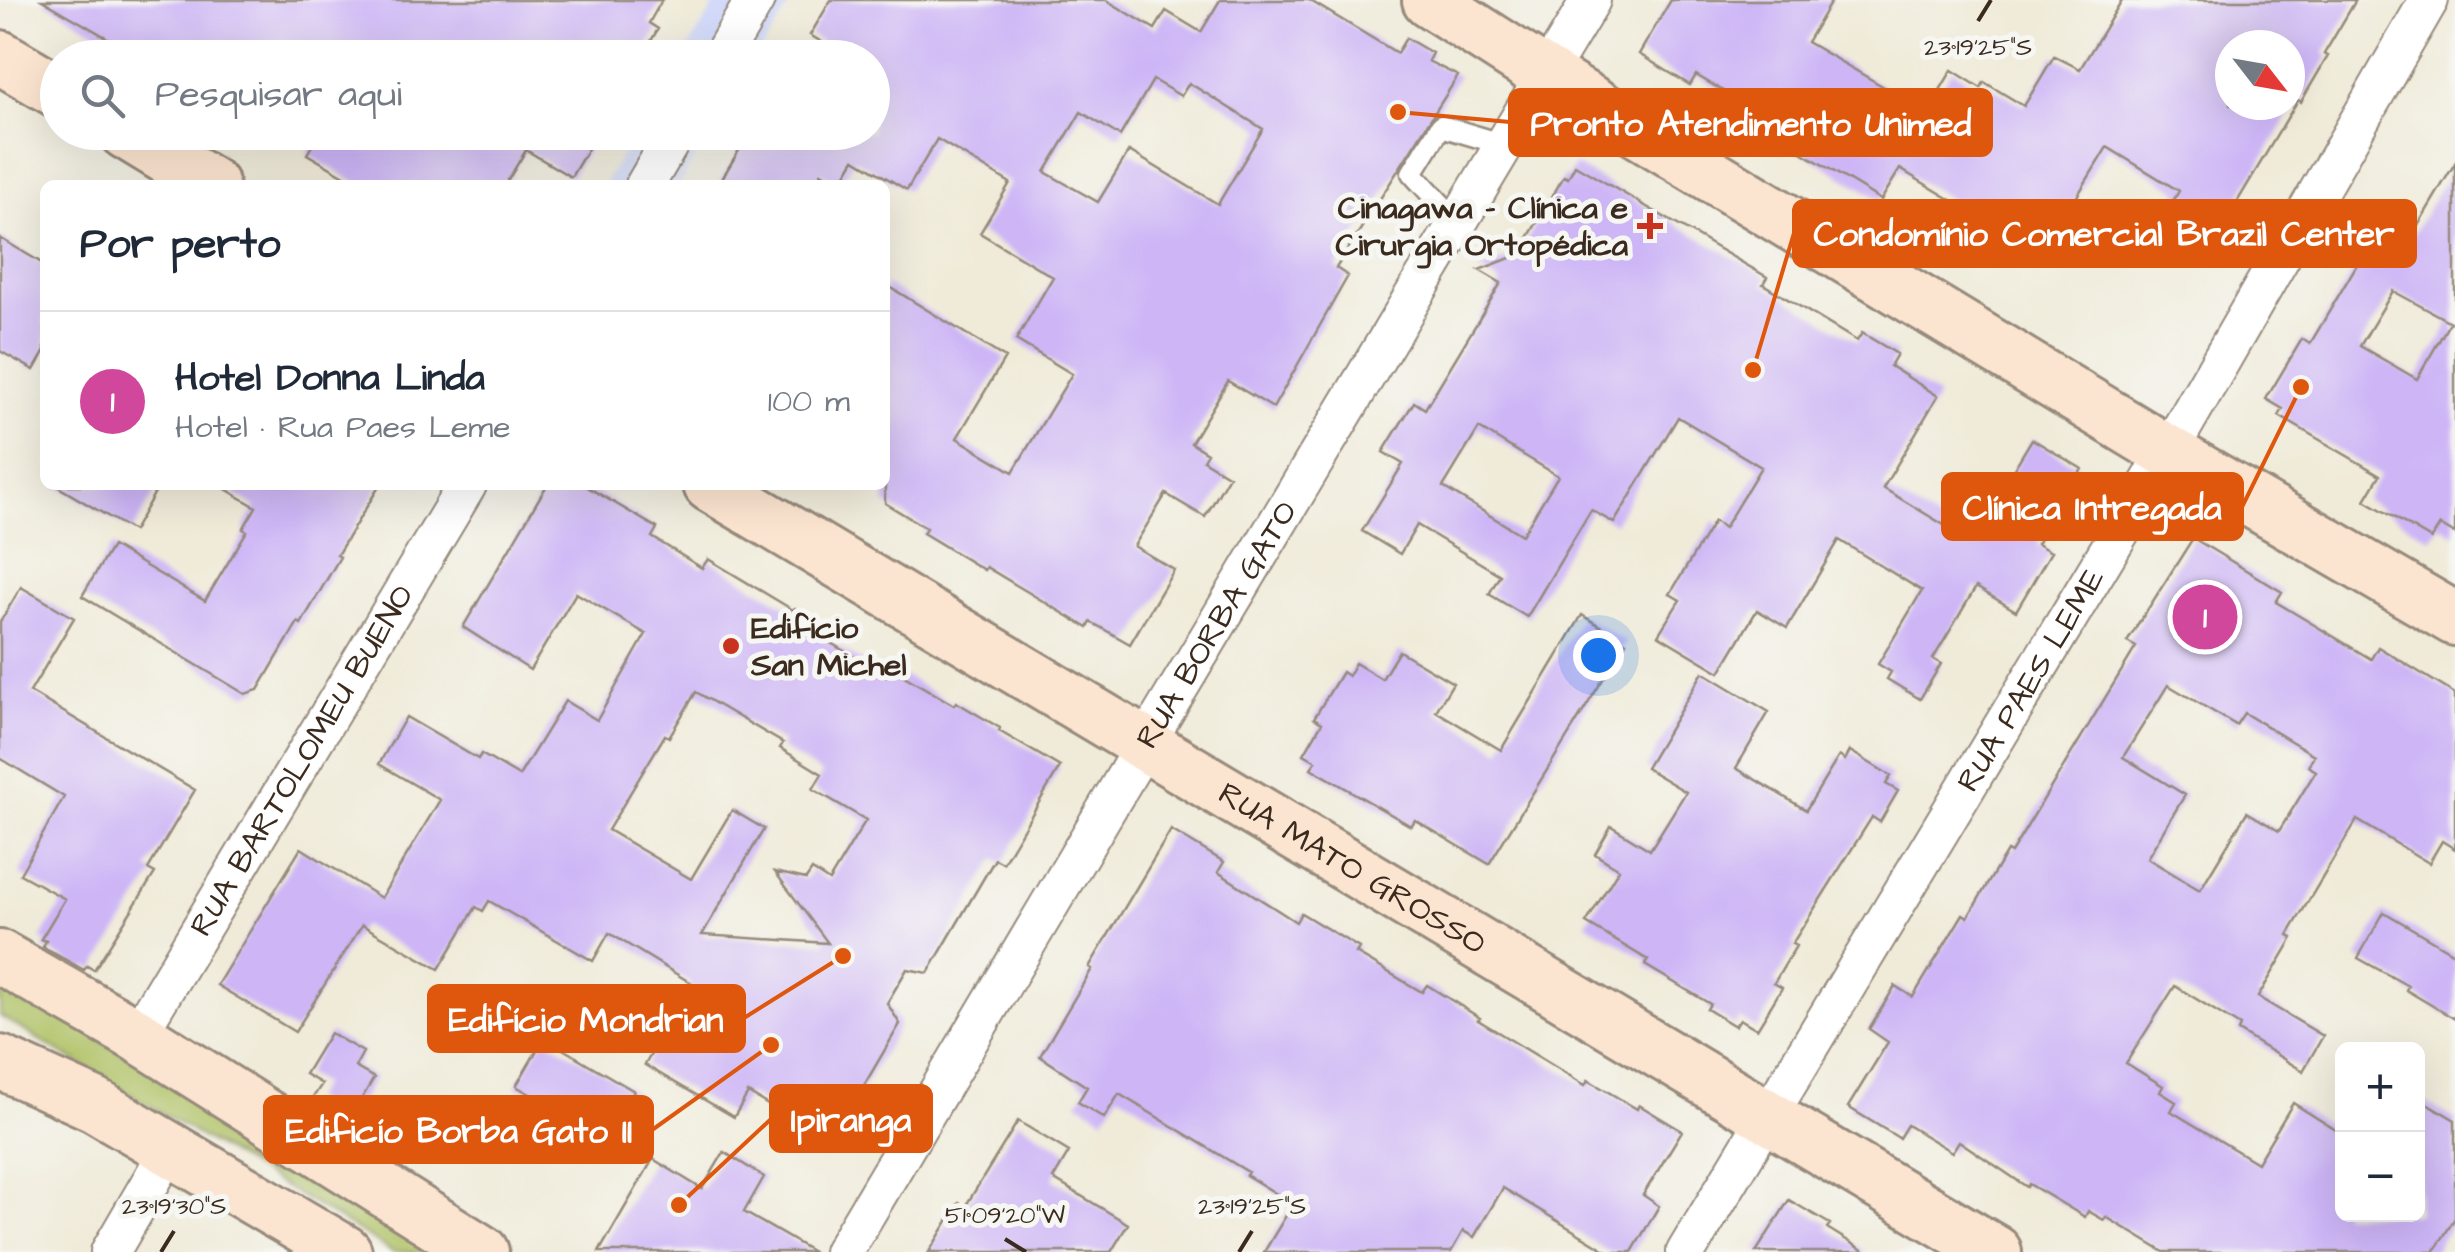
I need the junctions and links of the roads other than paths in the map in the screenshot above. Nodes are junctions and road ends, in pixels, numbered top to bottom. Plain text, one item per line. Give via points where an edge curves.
1 (754, 0) edge
2 (1428, 0) edge
3 (1591, 0) edge
4 (2429, 0) edge
5 (731, 40) edge
6 (0, 56) edge
7 (1546, 75) junction
8 (40, 81) edge
9 (1504, 144) junction
10 (155, 150) edge
11 (665, 150) edge
12 (204, 180) edge
13 (648, 180) edge
14 (1458, 222) junction
15 (2168, 452) junction
16 (464, 490) edge
17 (718, 490) edge
18 (2455, 619) edge
19 (1144, 744) junction
20 (0, 957) edge
21 (137, 1035) junction
22 (0, 1062) edge
23 (1768, 1116) junction
24 (170, 1149) junction
25 (110, 1252) edge
26 (345, 1252) edge
27 (482, 1252) edge
28 (843, 1252) edge
29 (1686, 1252) edge
30 (1995, 1252) edge

1 - 5 street
2 - 7 main road
3 - 7 street, RUA BORBA GATO
4 - 15 street, RUA PAES LEME
6 - 8 main road
7 - 9 street, RUA BORBA GATO
7 - 15 main road
9 - 14 street, RUA BORBA GATO
9 - 14 lane via 1441,126 1412,172
10 - 12 main road
11 - 13 street
14 - 19 street, RUA BORBA GATO
15 - 18 main road
15 - 23 street, RUA PAES LEME
16 - 21 street, RUA BARTOLOMEU BUENO
17 - 19 main road, RUA MATO GROSSO
19 - 23 main road, RUA MATO GROSSO
19 - 28 street, RUA BORBA GATO
20 - 21 main road
21 - 27 main road
22 - 24 main road via 95,1105
23 - 29 street, RUA PAES LEME
23 - 30 main road, RUA MATO GROSSO
24 - 25 street
24 - 26 main road

